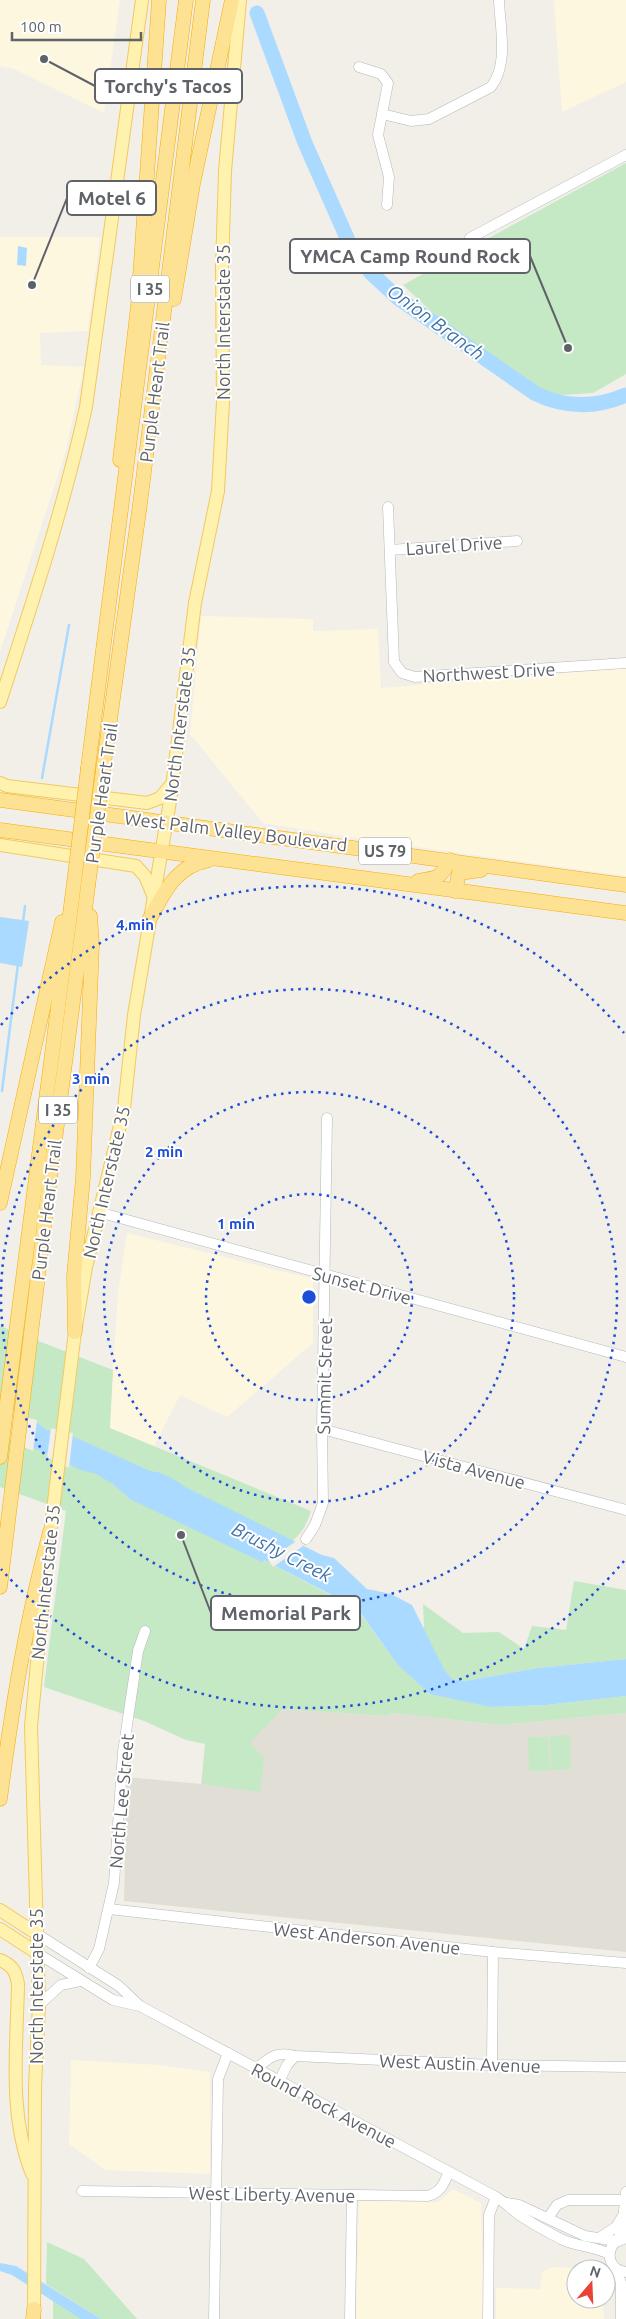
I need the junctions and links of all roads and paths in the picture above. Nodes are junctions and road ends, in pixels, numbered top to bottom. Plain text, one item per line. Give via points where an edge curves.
1 (142, 0) edge
2 (159, 0) edge
3 (186, 0) edge
4 (203, 0) edge
5 (232, 0) edge
6 (240, 0) edge
7 (499, 0) edge
8 (360, 68) dead end
9 (382, 114) junction
10 (626, 155) edge
11 (387, 205) dead end
12 (470, 238) dead end
13 (140, 504) junction
14 (388, 507) dead end
15 (517, 541) dead end
16 (390, 550) junction
17 (113, 579) junction
18 (626, 663) edge
19 (0, 702) edge
20 (0, 783) edge
21 (172, 784) junction
22 (0, 800) edge
23 (165, 822) junction
24 (0, 830) edge
25 (0, 845) edge
26 (160, 851) junction
27 (217, 858) junction
28 (450, 860) junction
29 (501, 868) junction
30 (402, 883) junction
31 (74, 884) junction
32 (626, 885) edge
33 (88, 886) junction
34 (455, 891) junction
35 (153, 895) junction
36 (626, 913) edge
37 (149, 920) junction
38 (328, 1118) dead end
39 (0, 1203) edge
40 (98, 1212) junction
41 (326, 1275) junction
42 (74, 1338) junction
43 (626, 1357) edge
44 (322, 1429) junction
45 (0, 1457) edge
46 (626, 1510) edge
47 (50, 1528) junction
48 (306, 1539) dead end
49 (0, 1587) edge
50 (145, 1631) dead end
51 (0, 1799) edge
52 (109, 1909) junction
53 (0, 1910) edge
54 (0, 1929) edge
55 (37, 1934) junction
56 (493, 1952) junction
57 (37, 1953) junction
58 (1, 1960) edge
59 (626, 1963) edge
60 (89, 1968) junction
61 (80, 1981) junction
62 (39, 2005) junction
63 (140, 2006) junction
64 (228, 2053) junction
65 (295, 2056) junction
66 (492, 2065) junction
67 (626, 2067) edge
68 (256, 2069) junction
69 (279, 2082) junction
70 (449, 2172) junction
71 (34, 2179) junction
72 (82, 2191) dead end
73 (215, 2192) junction
74 (626, 2192) edge
75 (352, 2195) junction
76 (496, 2197) junction
77 (626, 2200) edge
78 (507, 2203) junction
79 (622, 2216) junction
80 (548, 2218) junction
81 (599, 2238) junction
82 (620, 2240) edge
83 (609, 2254) junction
84 (610, 2259) edge
85 (616, 2269) joint
86 (626, 2272) edge
87 (34, 2316) edge
88 (214, 2319) edge
89 (350, 2319) edge
90 (488, 2319) edge
91 (621, 2319) edge

1 - 19 main road via 86,407 48,556
2 - 17 highway via 138,306 121,436
3 - 17 highway, Purple Heart Trail / I 35
4 - 13 highway, Purple Heart Trail / I 35
5 - 13 highway via 191,193 164,383
6 - 21 main road, North Interstate 35 via 224,171 223,402 219,483 195,603
7 - 9 street via 502,66 491,87 429,119 411,121
8 - 9 street via 381,74 388,83
9 - 11 street via 378,135 389,177
10 - 12 street
13 - 33 highway, Purple Heart Trail / I 35, bridge
14 - 16 street, Northwest Drive
15 - 16 street, Laurel Drive
16 - 18 street, Northwest Drive via 394,662 402,673 415,677
17 - 31 highway, Purple Heart Trail / I 35, bridge
20 - 21 main road via 147,803 160,798
21 - 23 main road, North Interstate 35
22 - 23 highway, West Palm Valley Boulevard / US 79
23 - 26 main road, North Interstate 35
23 - 28 highway, West Palm Valley Boulevard / US 79
24 - 26 highway, West Palm Valley Boulevard / US 79
25 - 35 main road via 136,866
26 - 27 highway, West Palm Valley Boulevard / US 79
26 - 35 main road, North Interstate 35
27 - 30 highway, West Palm Valley Boulevard / US 79
27 - 37 highway via 194,863 178,874
28 - 29 highway, West Palm Valley Boulevard / US 79
28 - 30 highway via 443,875 435,879
29 - 32 highway, West Palm Valley Boulevard / US 79
29 - 34 highway via 459,873
30 - 34 highway, West Palm Valley Boulevard / US 79
31 - 39 highway via 58,936
31 - 45 highway, Purple Heart Trail / I 35
33 - 42 highway via 92,944 83,1178 74,1276
33 - 49 highway, Purple Heart Trail / I 35
34 - 36 highway, West Palm Valley Boulevard / US 79
35 - 37 main road, North Interstate 35
37 - 40 main road, North Interstate 35 via 124,1109
38 - 41 street, Summit Street
40 - 41 street, Sunset Drive
40 - 42 main road, North Interstate 35
41 - 43 street, Sunset Drive
41 - 44 street, Summit Street
42 - 47 main road, North Interstate 35
44 - 46 street, Vista Avenue
44 - 48 street, Summit Street via 323,1503
47 - 51 highway via 16,1682
47 - 55 main road, North Interstate 35 via 31,1726
50 - 52 street, North Lee Street via 138,1651 122,1752 117,1857
52 - 56 street, West Anderson Avenue
52 - 60 street, North Lee Street via 99,1949
53 - 55 main road, Round Rock Avenue
54 - 57 main road, Round Rock Avenue
55 - 57 main road, North Interstate 35
55 - 60 street, Round Rock Avenue
56 - 59 street, West Anderson Avenue
56 - 66 street
57 - 61 street, Round Rock Avenue
57 - 62 main road, North Interstate 35
58 - 71 main road via 16,1973 18,1984 18,2127 22,2150
60 - 63 street, Round Rock Avenue via 119,1986
61 - 62 street via 60,1985
61 - 63 street, Round Rock Avenue via 114,2000
62 - 71 main road, North Interstate 35
63 - 64 street, Round Rock Avenue
64 - 68 street, Round Rock Avenue
64 - 73 street via 218,2079
65 - 66 street, West Austin Avenue
65 - 68 street, West Austin Avenue via 274,2054
65 - 69 street
66 - 67 street, West Austin Avenue
68 - 69 street, Round Rock Avenue
69 - 70 street, Round Rock Avenue
70 - 75 street, West Liberty Avenue via 435,2194
70 - 76 street, Round Rock Avenue
71 - 87 main road, North Interstate 35
72 - 73 street, West Liberty Avenue
73 - 75 street, West Liberty Avenue
73 - 88 street
74 - 77 street
75 - 89 street
76 - 78 street, Round Rock Avenue
76 - 90 street via 489,2216
77 - 79 street
77 - 80 street via 568,2200 557,2205
78 - 80 street, Round Rock Avenue
78 - 83 street, Round Rock Avenue via 515,2212 561,2239
79 - 81 street via 616,2227
79 - 82 street
80 - 81 street, Round Rock Avenue via 577,2233
81 - 82 street, Round Rock Avenue
82 - 83 street via 611,2247
83 - 84 street
85 - 86 street
85 - 91 street via 621,2283

